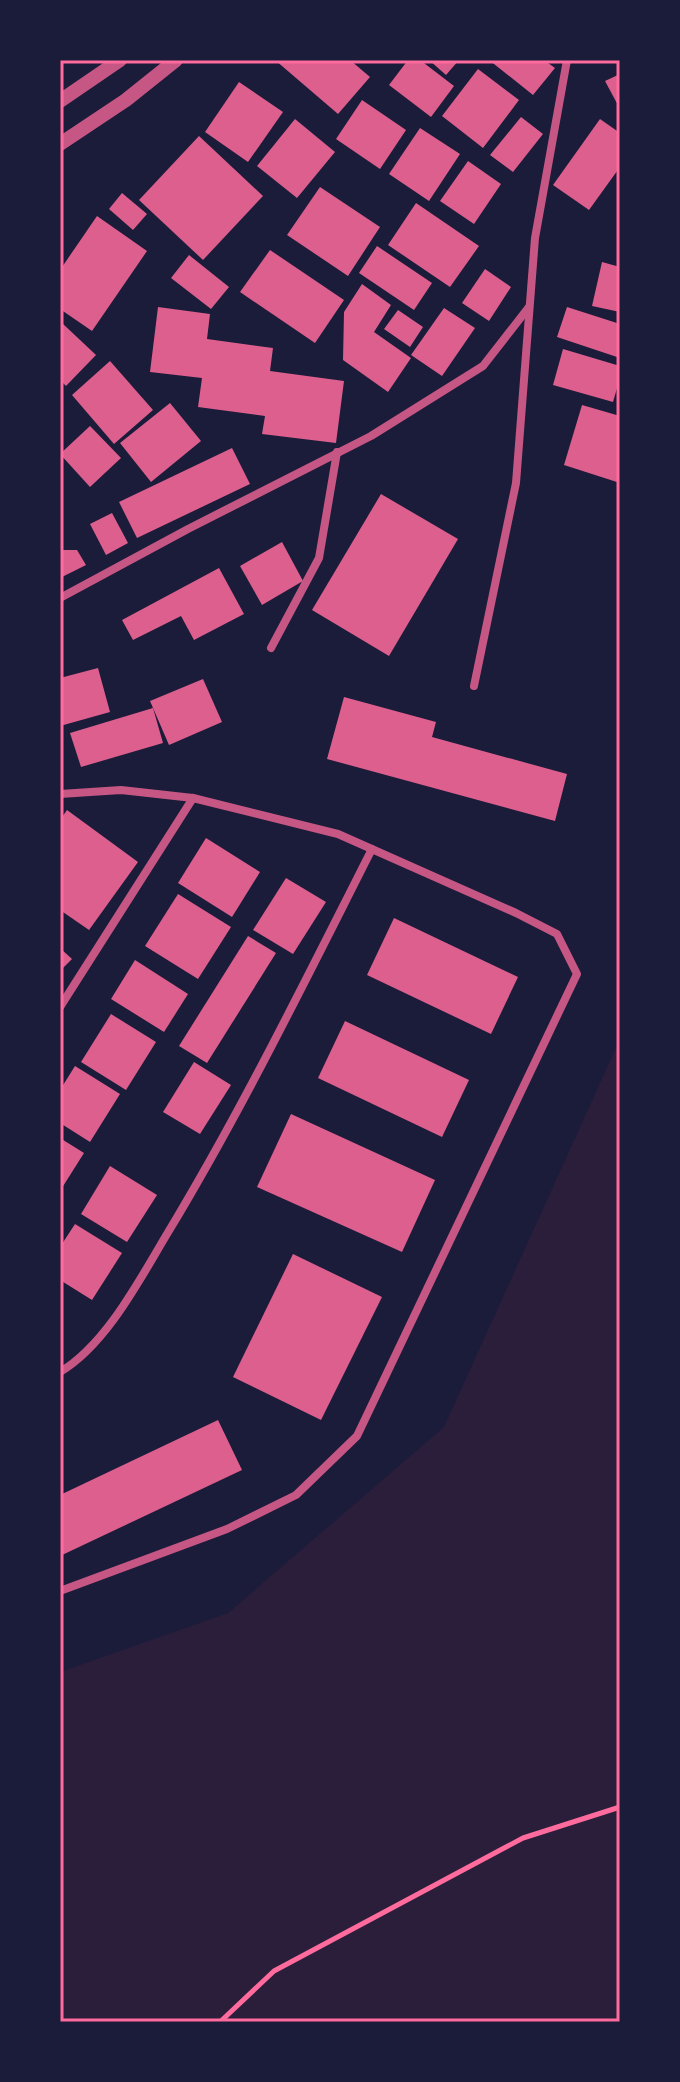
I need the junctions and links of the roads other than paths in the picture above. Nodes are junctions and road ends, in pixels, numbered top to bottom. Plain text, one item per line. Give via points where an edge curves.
1 (120, 60) edge
2 (176, 60) edge
3 (567, 60) edge
4 (60, 101) edge
5 (60, 144) edge
6 (530, 306) junction
7 (337, 452) junction
8 (60, 598) edge
9 (271, 648) dead end
10 (474, 686) dead end
11 (60, 794) edge
12 (193, 798) junction
13 (372, 849) junction
14 (60, 1007) edge
15 (60, 1372) edge
16 (60, 1591) edge

1 - 4 street
2 - 5 street
3 - 6 street via 535,238
6 - 7 street via 483,366
6 - 10 street via 516,483
7 - 8 street
7 - 9 street via 319,558
11 - 12 street via 121,790
12 - 13 street via 338,834
12 - 14 street
13 - 15 street via 212,1160 122,1309 74,1364
13 - 16 street via 557,934 577,974 357,1436 296,1495 227,1529

